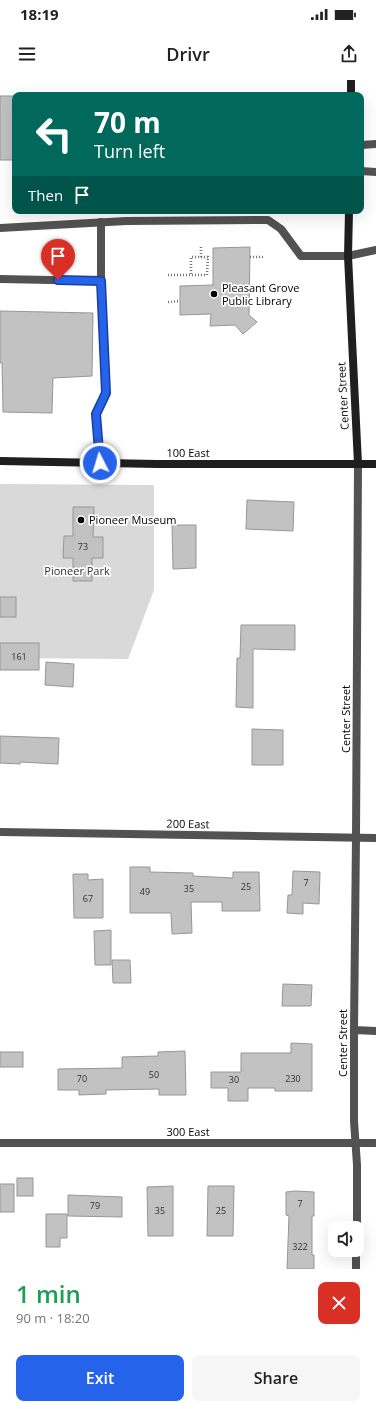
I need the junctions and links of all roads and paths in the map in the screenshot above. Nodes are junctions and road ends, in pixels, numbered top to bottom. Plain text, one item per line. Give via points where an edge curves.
1 (351, 80) edge
2 (351, 92) edge
3 (376, 144) edge
4 (364, 145) edge
5 (364, 172) edge
6 (376, 172) edge
7 (349, 214) edge
8 (101, 222) junction
9 (0, 228) edge
10 (201, 247) dead end
11 (376, 250) edge
12 (348, 256) junction
13 (201, 257) junction
14 (250, 257) dead end
15 (262, 257) dead end
16 (168, 275) dead end
17 (191, 275) junction
18 (0, 279) edge
19 (101, 281) junction
20 (180, 301) dead end
21 (168, 302) dead end
22 (0, 461) edge
23 (100, 463) junction
24 (358, 464) junction
25 (376, 464) edge
26 (0, 832) edge
27 (356, 838) junction
28 (376, 838) edge
29 (354, 1030) junction
30 (376, 1030) edge
31 (0, 1143) edge
32 (355, 1143) junction
33 (376, 1143) edge
34 (357, 1221) edge
35 (356, 1257) edge
36 (356, 1269) edge

1 - 2 main road
3 - 4 street
5 - 6 street
7 - 12 main road, Center Street
8 - 9 street
8 - 12 street via 268,220 281,229 301,256
8 - 19 street
10 - 13 path
11 - 12 street
12 - 24 main road, Center Street
13 - 17 path via 191,257
13 - 17 path via 208,257 207,275
14 - 15 path
16 - 17 path
18 - 19 street
19 - 23 street via 106,393 96,414
20 - 21 path
22 - 23 main road, 100 East
23 - 24 main road, 100 East
24 - 25 main road, 100 East
24 - 27 street, Center Street
26 - 27 street, 200 East
27 - 28 street, 200 East
27 - 29 street, Center Street
29 - 30 street
29 - 32 street, Center Street
31 - 32 street, 300 East
32 - 33 street, 300 East
32 - 34 street, Center Street
35 - 36 street

